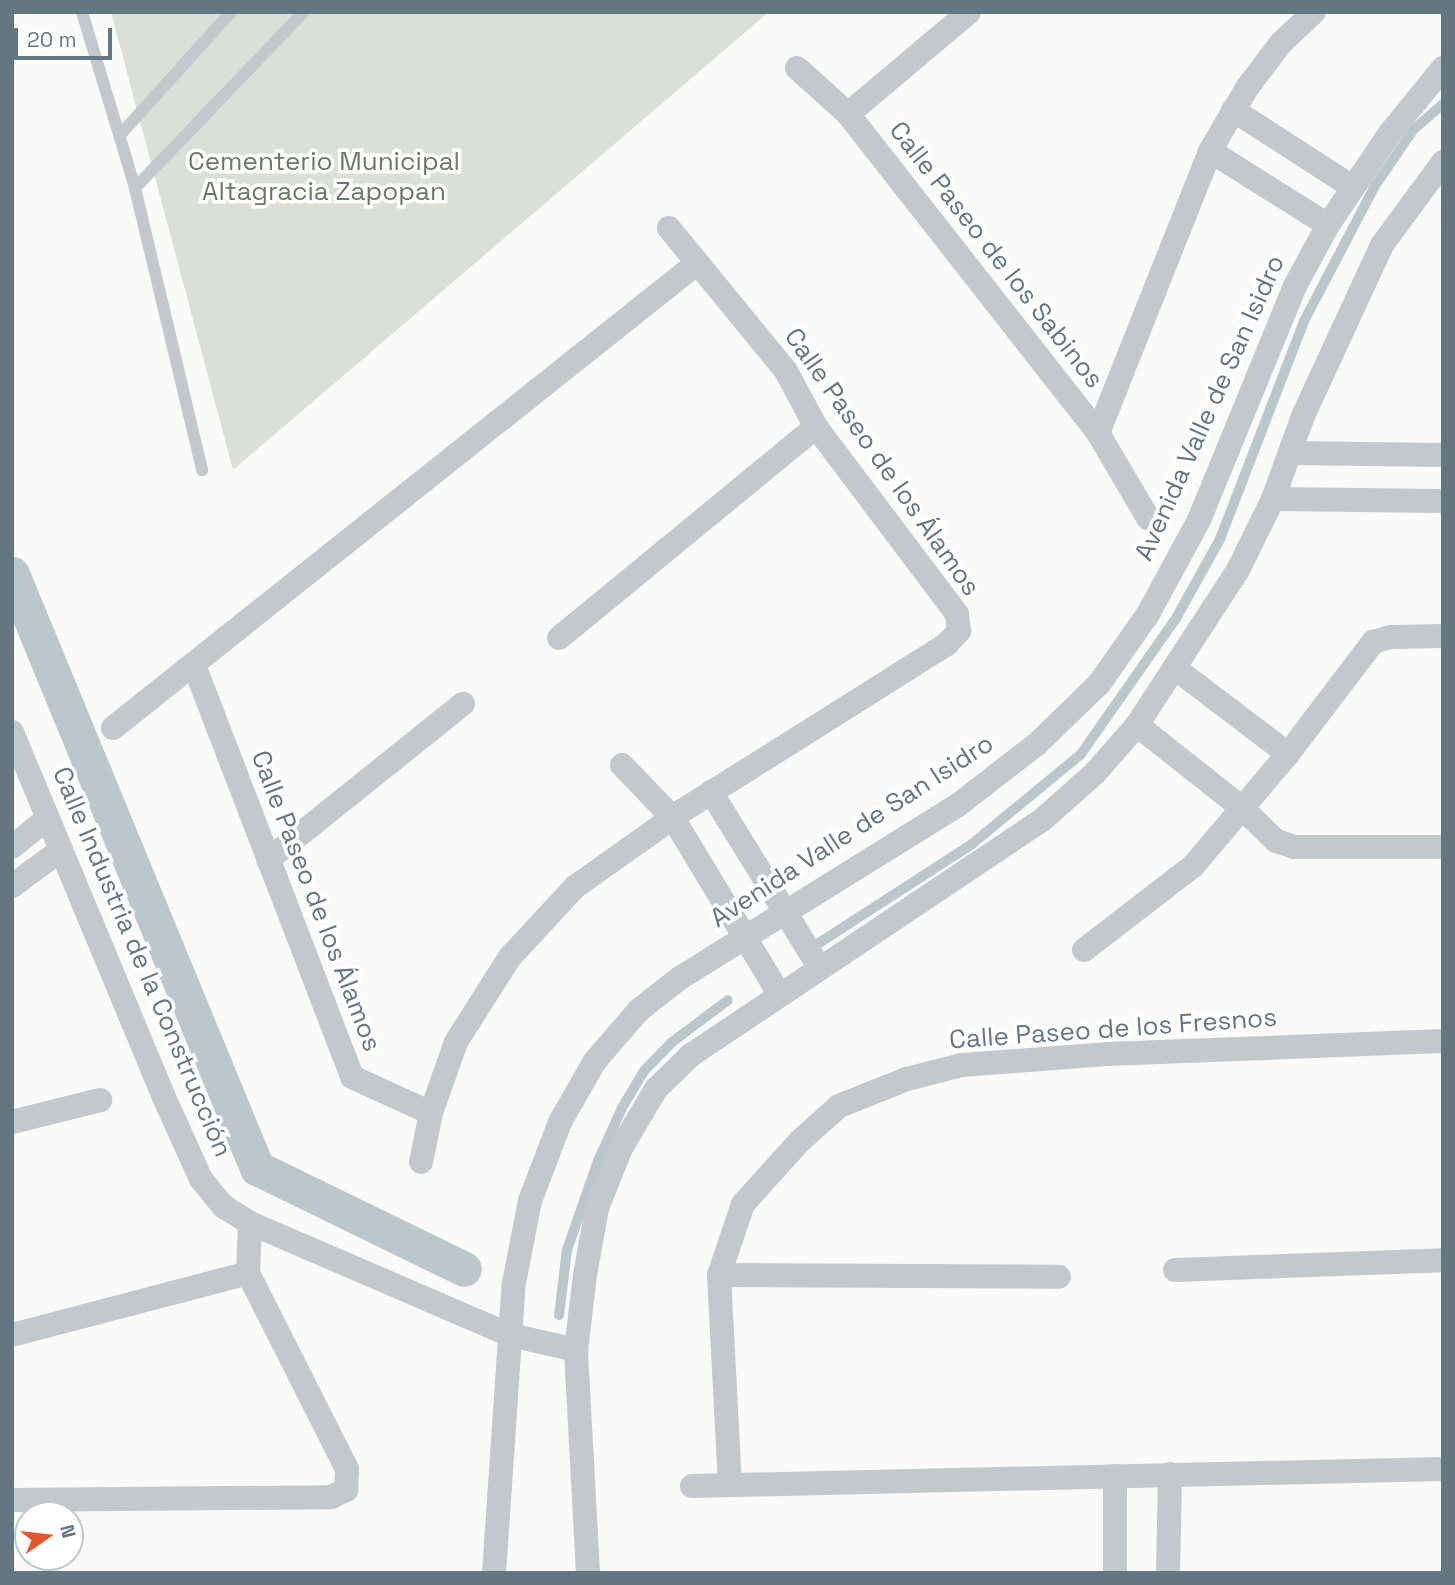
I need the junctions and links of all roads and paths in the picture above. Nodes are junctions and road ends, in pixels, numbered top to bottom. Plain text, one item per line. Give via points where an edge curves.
1 (82, 12) edge
2 (231, 12) edge
3 (304, 12) edge
4 (969, 12) edge
5 (1314, 12) edge
6 (797, 68) dead end
7 (1443, 68) edge
8 (1233, 110) junction
9 (848, 114) junction
10 (120, 135) junction
11 (1210, 151) junction
12 (1443, 162) edge
13 (1351, 186) junction
14 (135, 188) junction
15 (1328, 225) junction
16 (669, 228) dead end
17 (695, 264) junction
18 (817, 427) junction
19 (1098, 433) junction
20 (1291, 453) junction
21 (1443, 455) edge
22 (202, 470) dead end
23 (1273, 499) junction
24 (1443, 501) edge
25 (1148, 518) dead end
26 (1443, 636) edge
27 (559, 638) dead end
28 (194, 665) junction
29 (1176, 669) junction
30 (463, 704) dead end
31 (1137, 724) junction
32 (113, 728) dead end
33 (12, 732) edge
34 (1288, 754) junction
35 (622, 765) dead end
36 (711, 792) junction
37 (1242, 808) junction
38 (48, 818) junction
39 (673, 818) junction
40 (12, 847) edge
41 (1443, 847) edge
42 (61, 850) junction
43 (268, 860) junction
44 (12, 886) edge
45 (784, 912) junction
46 (744, 938) junction
47 (1084, 950) dead end
48 (819, 967) junction
49 (779, 994) junction
50 (1443, 1041) edge
51 (100, 1100) dead end
52 (431, 1113) junction
53 (12, 1122) edge
54 (421, 1162) dead end
55 (250, 1223) junction
56 (1443, 1260) edge
57 (1175, 1270) dead end
58 (248, 1273) junction
59 (719, 1275) junction
60 (1059, 1277) dead end
61 (12, 1335) edge
62 (510, 1335) junction
63 (576, 1350) junction
64 (1443, 1469) edge
65 (1170, 1474) junction
66 (1115, 1476) junction
67 (730, 1485) junction
68 (692, 1486) dead end
69 (12, 1500) edge
70 (494, 1573) edge
71 (587, 1573) edge
72 (1115, 1573) edge
73 (1168, 1573) edge

1 - 10 lane
2 - 10 lane
3 - 14 lane
4 - 9 street, Calle Paseo de los Sabinos
5 - 8 street, Calle Paseo de los Sabinos via 1281,43
6 - 9 street, Calle Paseo de los Sabinos
7 - 13 street, Avenida Valle de San Isidro
8 - 11 street, Calle Paseo de los Sabinos
8 - 13 street
9 - 19 street, Calle Paseo de los Sabinos
10 - 14 lane
11 - 15 street
11 - 19 street, Calle Paseo de los Sabinos
12 - 20 street via 1381,246 1308,404
13 - 15 street, Avenida Valle de San Isidro
14 - 22 lane
15 - 45 street, Avenida Valle de San Isidro via 1295,286 1199,520 1148,614 1099,684 1037,744 958,805
16 - 17 street, Calle Paseo de los Álamos
17 - 18 street, Calle Paseo de los Álamos via 786,371
17 - 28 street
18 - 27 street
18 - 36 street, Calle Paseo de los Álamos via 957,614 959,631 947,644
19 - 25 street, Calle Paseo de los Sabinos
20 - 21 street
20 - 23 street
23 - 24 street
23 - 29 street via 1238,570
26 - 34 street via 1373,642
28 - 32 street
28 - 43 street, Calle Paseo de los Álamos
29 - 31 street
29 - 34 street
30 - 43 street
31 - 37 street
31 - 48 street via 1095,773 1041,821 985,863
33 - 38 street, Calle Industria de la Construcción
34 - 37 street
35 - 39 street
36 - 39 street, Calle Paseo de los Álamos
36 - 45 street
37 - 41 street via 1276,841 1294,847
37 - 47 street via 1193,866
38 - 40 street
38 - 42 street, Calle Industria de la Construcción
39 - 46 street
39 - 52 street, Calle Paseo de los Álamos via 575,887 510,957 456,1042
42 - 44 street
42 - 55 street, Calle Industria de la Construcción via 201,1179 223,1206
43 - 52 street, Calle Paseo de los Álamos via 352,1077
45 - 46 street, Avenida Valle de San Isidro
45 - 48 street
46 - 49 street
46 - 62 street, Avenida Valle de San Isidro via 639,1010 595,1061 560,1122 530,1201
48 - 49 street
49 - 63 street via 691,1055 665,1080 621,1148 597,1208
50 - 59 street, Calle Paseo de los Fresnos via 1107,1054 962,1065 906,1079 839,1106 800,1141 743,1204
51 - 53 street
52 - 54 street, Calle Paseo de los Álamos
55 - 58 street
55 - 62 street, Calle Industria de la Construcción
56 - 57 street
58 - 61 street
58 - 69 street via 347,1469 346,1490 331,1497
59 - 60 street
59 - 67 street, Calle Paseo de los Fresnos
62 - 63 street, Calle Industria de la Construcción
62 - 70 street, Avenida Valle de San Isidro
63 - 71 street
64 - 65 street
65 - 66 street
65 - 73 street
66 - 67 street
66 - 72 street
67 - 68 street

